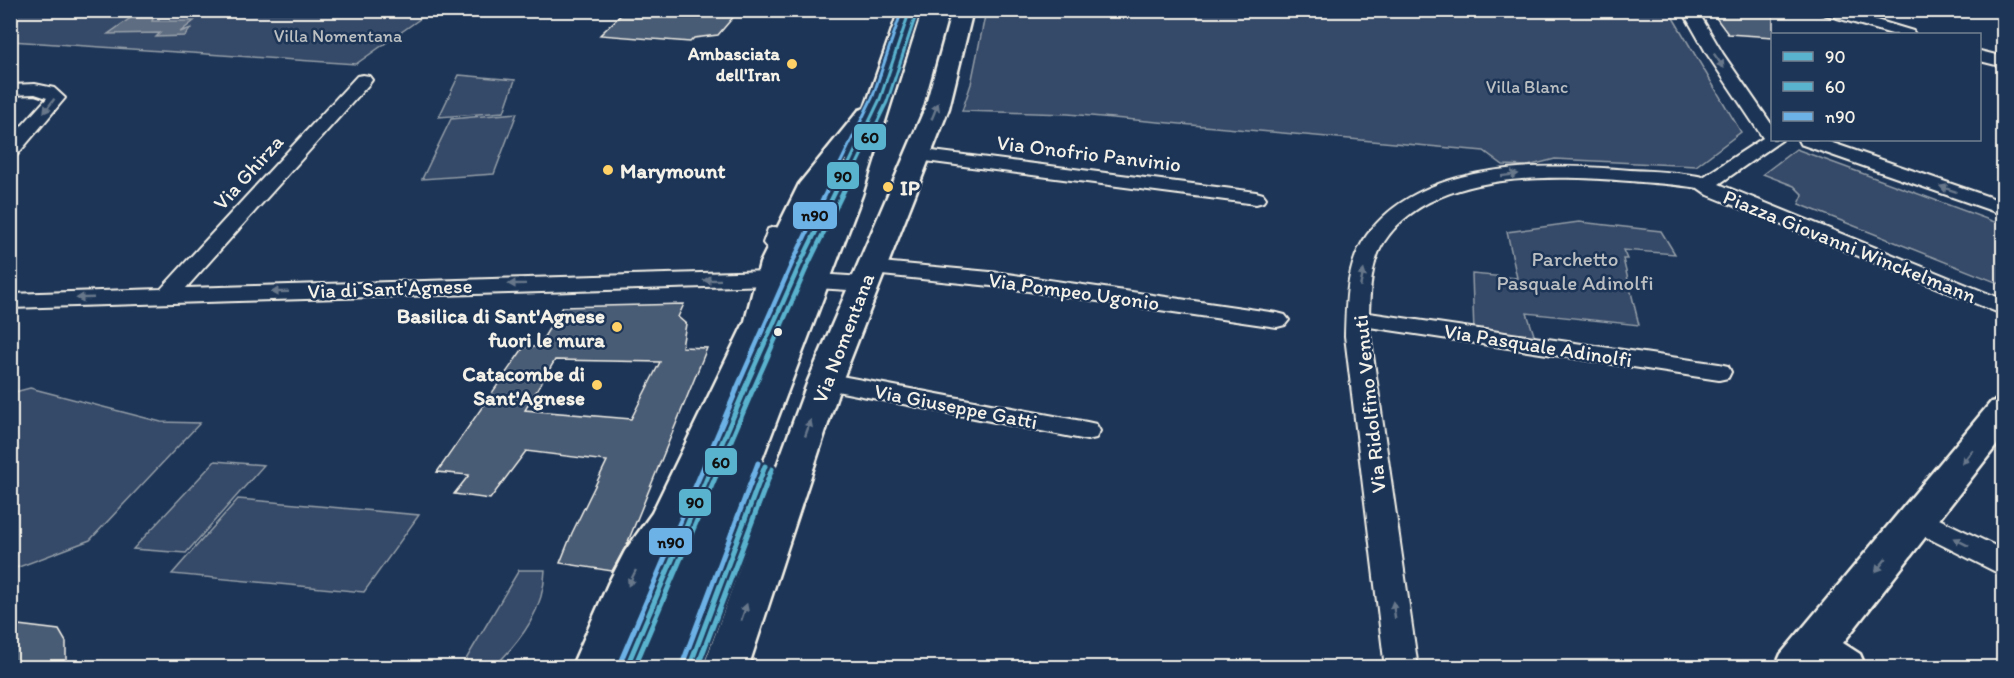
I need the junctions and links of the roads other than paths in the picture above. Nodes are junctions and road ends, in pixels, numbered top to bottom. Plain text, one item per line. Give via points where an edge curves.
1 (910, 10) edge
2 (963, 10) edge
3 (1689, 10) edge
4 (1825, 10) edge
5 (1904, 33) edge
6 (1981, 56) edge
7 (2004, 63) edge
8 (363, 80) dead end
9 (10, 90) edge
10 (880, 99) junction
11 (1771, 136) edge
12 (1771, 140) edge
13 (1810, 141) edge
14 (10, 151) edge
15 (917, 155) junction
16 (1706, 184) junction
17 (1256, 198) dead end
18 (2004, 209) edge
19 (889, 224) junction
20 (776, 263) junction
21 (819, 266) junction
22 (867, 276) junction
23 (167, 296) junction
24 (10, 301) edge
25 (2004, 308) edge
26 (1357, 318) junction
27 (1277, 320) dead end
28 (1719, 372) dead end
29 (825, 381) junction
30 (2004, 411) edge
31 (1087, 431) dead end
32 (1918, 520) junction
33 (2004, 564) edge
34 (1818, 661) edge
35 (593, 668) edge
36 (660, 668) edge
37 (725, 668) edge
38 (1402, 668) edge

1 - 10 street
15 -> 2 street, Via Nomentana via 943,92
3 -> 11 street
4 - 5 street
6 - 7 street
8 - 23 street, Via Ghirza
9 -> 14 street via 46,91 56,98
10 - 20 street via 813,184
10 - 21 street
12 - 16 street, Piazza Giovanni Winckelmann
18 -> 13 street
15 - 17 street, Via Onofrio Panvinio
15 - 19 street, Via Nomentana
16 - 25 street, Piazza Giovanni Winckelmann via 1715,191
26 -> 16 street, Via Ridolfino Venuti via 1363,273 1376,239 1400,214 1443,190 1496,176 1547,172 1618,174
19 - 21 street
19 - 22 street, Via Nomentana
20 - 21 street
20 - 21 street
20 -> 23 street, Via di Sant'Agnese
20 -> 35 street via 761,321 668,521 629,584
21 - 22 street, Via Pompeo Ugonio
21 - 36 street
22 - 27 street, Via Pompeo Ugonio via 1001,280
22 - 29 street, Via Nomentana
23 -> 24 street, Via di Sant'Agnese
26 - 28 street, Via Pasquale Adinolfi
38 -> 26 street, Via Ridolfino Venuti
29 - 31 street, Via Giuseppe Gatti
37 -> 29 street, Via Nomentana
30 -> 32 street
33 -> 32 street
32 -> 34 street

